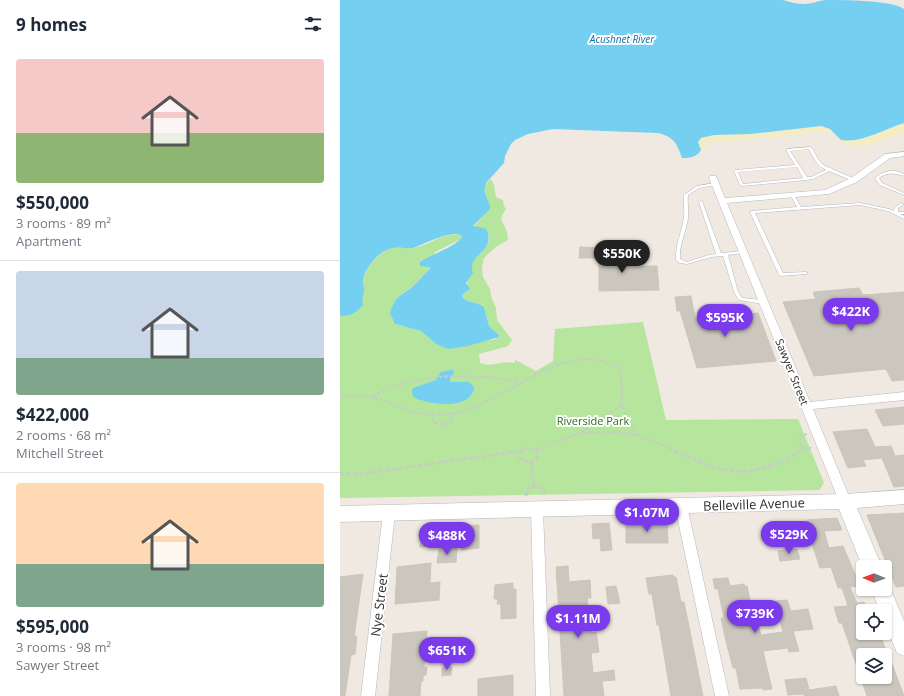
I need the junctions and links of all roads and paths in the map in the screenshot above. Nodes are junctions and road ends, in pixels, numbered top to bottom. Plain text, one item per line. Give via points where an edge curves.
1 (904, 154) edge
2 (885, 160) junction
3 (904, 160) edge
4 (798, 166) junction
5 (830, 169) junction
6 (904, 175) edge
7 (806, 179) junction
8 (854, 180) junction
9 (714, 181) joint
10 (904, 194) edge
11 (793, 196) junction
12 (701, 202) dead end
13 (723, 202) junction
14 (902, 204) dead end
15 (800, 208) junction
16 (896, 213) junction
17 (904, 214) edge
18 (904, 218) edge
19 (743, 252) junction
20 (725, 254) junction
21 (719, 255) junction
22 (806, 273) dead end
23 (764, 302) junction
24 (519, 382) junction
25 (904, 396) edge
26 (340, 397) edge
27 (373, 397) junction
28 (622, 405) junction
29 (806, 406) junction
30 (454, 413) junction
31 (432, 414) junction
32 (580, 433) junction
33 (807, 434) dead end
34 (637, 435) junction
35 (804, 447) junction
36 (812, 448) dead end
37 (536, 450) junction
38 (520, 453) junction
39 (531, 462) junction
40 (340, 474) edge
41 (534, 486) junction
42 (904, 497) edge
43 (845, 501) junction
44 (536, 502) junction
45 (681, 506) junction
46 (389, 513) junction
47 (340, 514) edge
48 (869, 560) edge
49 (884, 596) edge
50 (904, 646) edge
51 (368, 696) edge
52 (543, 696) edge
53 (722, 696) edge

1 - 2 street via 888,156
2 - 3 street
2 - 8 street
4 - 5 lane via 788,150 810,148 818,162
4 - 7 lane
4 - 7 lane via 736,171 742,184
5 - 7 lane via 817,177
5 - 8 lane
6 - 10 lane via 895,172 885,173 877,178 878,181
8 - 11 street via 826,192
9 - 13 street, Sawyer Street
9 - 21 lane via 686,195 686,215 678,260 687,263
11 - 13 street
11 - 15 lane
12 - 21 lane
13 - 19 street, Sawyer Street
14 - 16 lane via 896,208
15 - 16 lane via 860,204
15 - 22 lane via 752,212 781,275
16 - 17 lane
16 - 18 lane
19 - 20 lane
19 - 23 street, Sawyer Street
20 - 21 lane
20 - 23 lane via 736,292 741,299
23 - 29 street, Sawyer Street
24 - 27 path via 490,376 437,377 389,389
24 - 28 path via 572,362 600,360 611,363 621,370
24 - 30 path via 485,404
25 - 29 street
26 - 27 path
27 - 31 path via 409,410
28 - 32 path
28 - 34 path
29 - 43 street, Sawyer Street
30 - 31 path
30 - 31 path via 450,422 443,425 432,422
32 - 34 path
32 - 37 path
33 - 35 path via 800,436 798,440
34 - 35 path via 710,466 737,472 753,471 783,462
35 - 36 path
37 - 38 path via 528,448
37 - 39 path via 537,457
38 - 39 path via 519,457 522,460
38 - 40 path via 509,452 361,474
39 - 41 path
41 - 44 path via 526,491
41 - 44 path via 544,490
42 - 43 main road, Belleville Avenue
43 - 45 main road, Belleville Avenue
43 - 48 main road, Sawyer Street
44 - 45 main road, Belleville Avenue
44 - 46 main road, Belleville Avenue
44 - 52 street
45 - 53 street
46 - 47 main road, Belleville Avenue
46 - 51 street, Nye Street
49 - 50 main road

